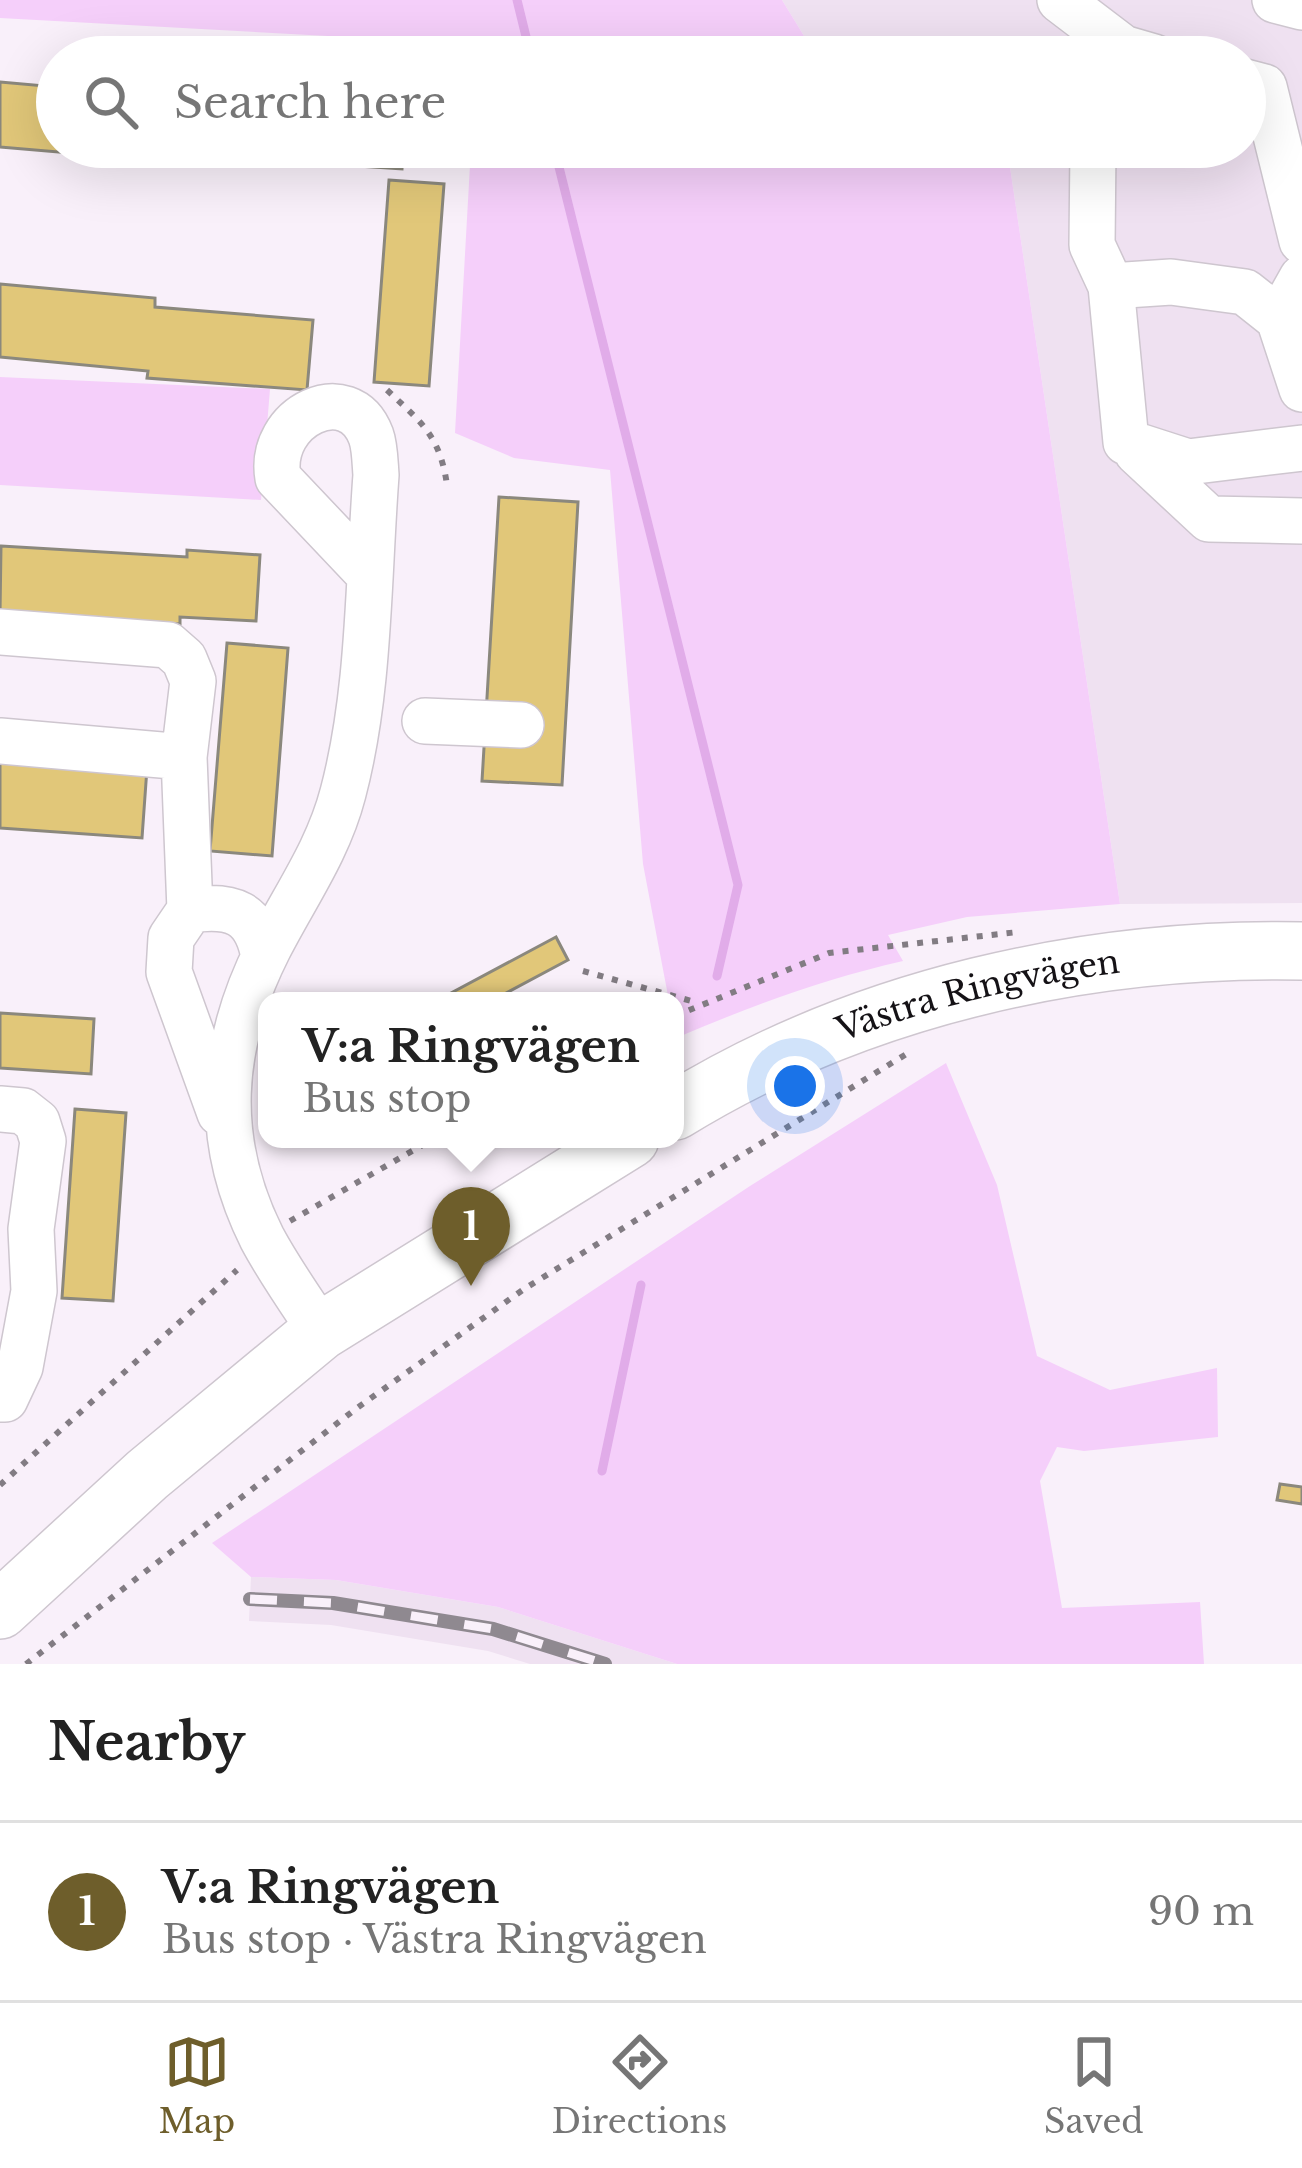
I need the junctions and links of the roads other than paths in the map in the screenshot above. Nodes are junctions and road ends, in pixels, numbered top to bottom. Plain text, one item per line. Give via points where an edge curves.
1 (1060, 0) edge
2 (1275, 0) edge
3 (1302, 7) edge
4 (1107, 36) edge
5 (1266, 95) edge
6 (1093, 168) edge
7 (1302, 241) edge
8 (1302, 278) edge
9 (1111, 286) junction
10 (1280, 319) junction
11 (1302, 389) edge
12 (1126, 442) junction
13 (1302, 448) edge
14 (1302, 521) edge
15 (368, 573) dead end
16 (0, 632) edge
17 (425, 721) dead end
18 (521, 725) dead end
19 (0, 741) edge
20 (184, 758) junction
21 (190, 910) junction
22 (1302, 951) edge
23 (264, 957) junction
24 (684, 1106) edge
25 (0, 1109) edge
26 (226, 1129) junction
27 (616, 1148) edge
28 (16, 1227) edge
29 (321, 1331) junction
30 (0, 1399) edge
31 (0, 1610) edge

1 - 4 street
2 - 3 street
5 - 7 street
6 - 9 street via 1092,245
8 - 10 street
9 - 10 street via 1171,282 1245,292
9 - 12 street
10 - 11 street
12 - 13 street via 1188,461
12 - 14 street via 1209,519
15 - 23 street via 344,790 330,838
16 - 20 street via 168,645 194,681
17 - 18 street
19 - 20 street
20 - 21 street
21 - 23 street via 236,911 255,926
21 - 26 street via 171,938 169,972
22 - 24 main road, Västra Ringvägen via 1106,961 967,989 771,1060
23 - 26 street via 228,1076
25 - 28 street via 38,1122 43,1141
26 - 29 street via 262,1238
27 - 29 main road
28 - 30 street via 34,1291 20,1367
29 - 31 main road

